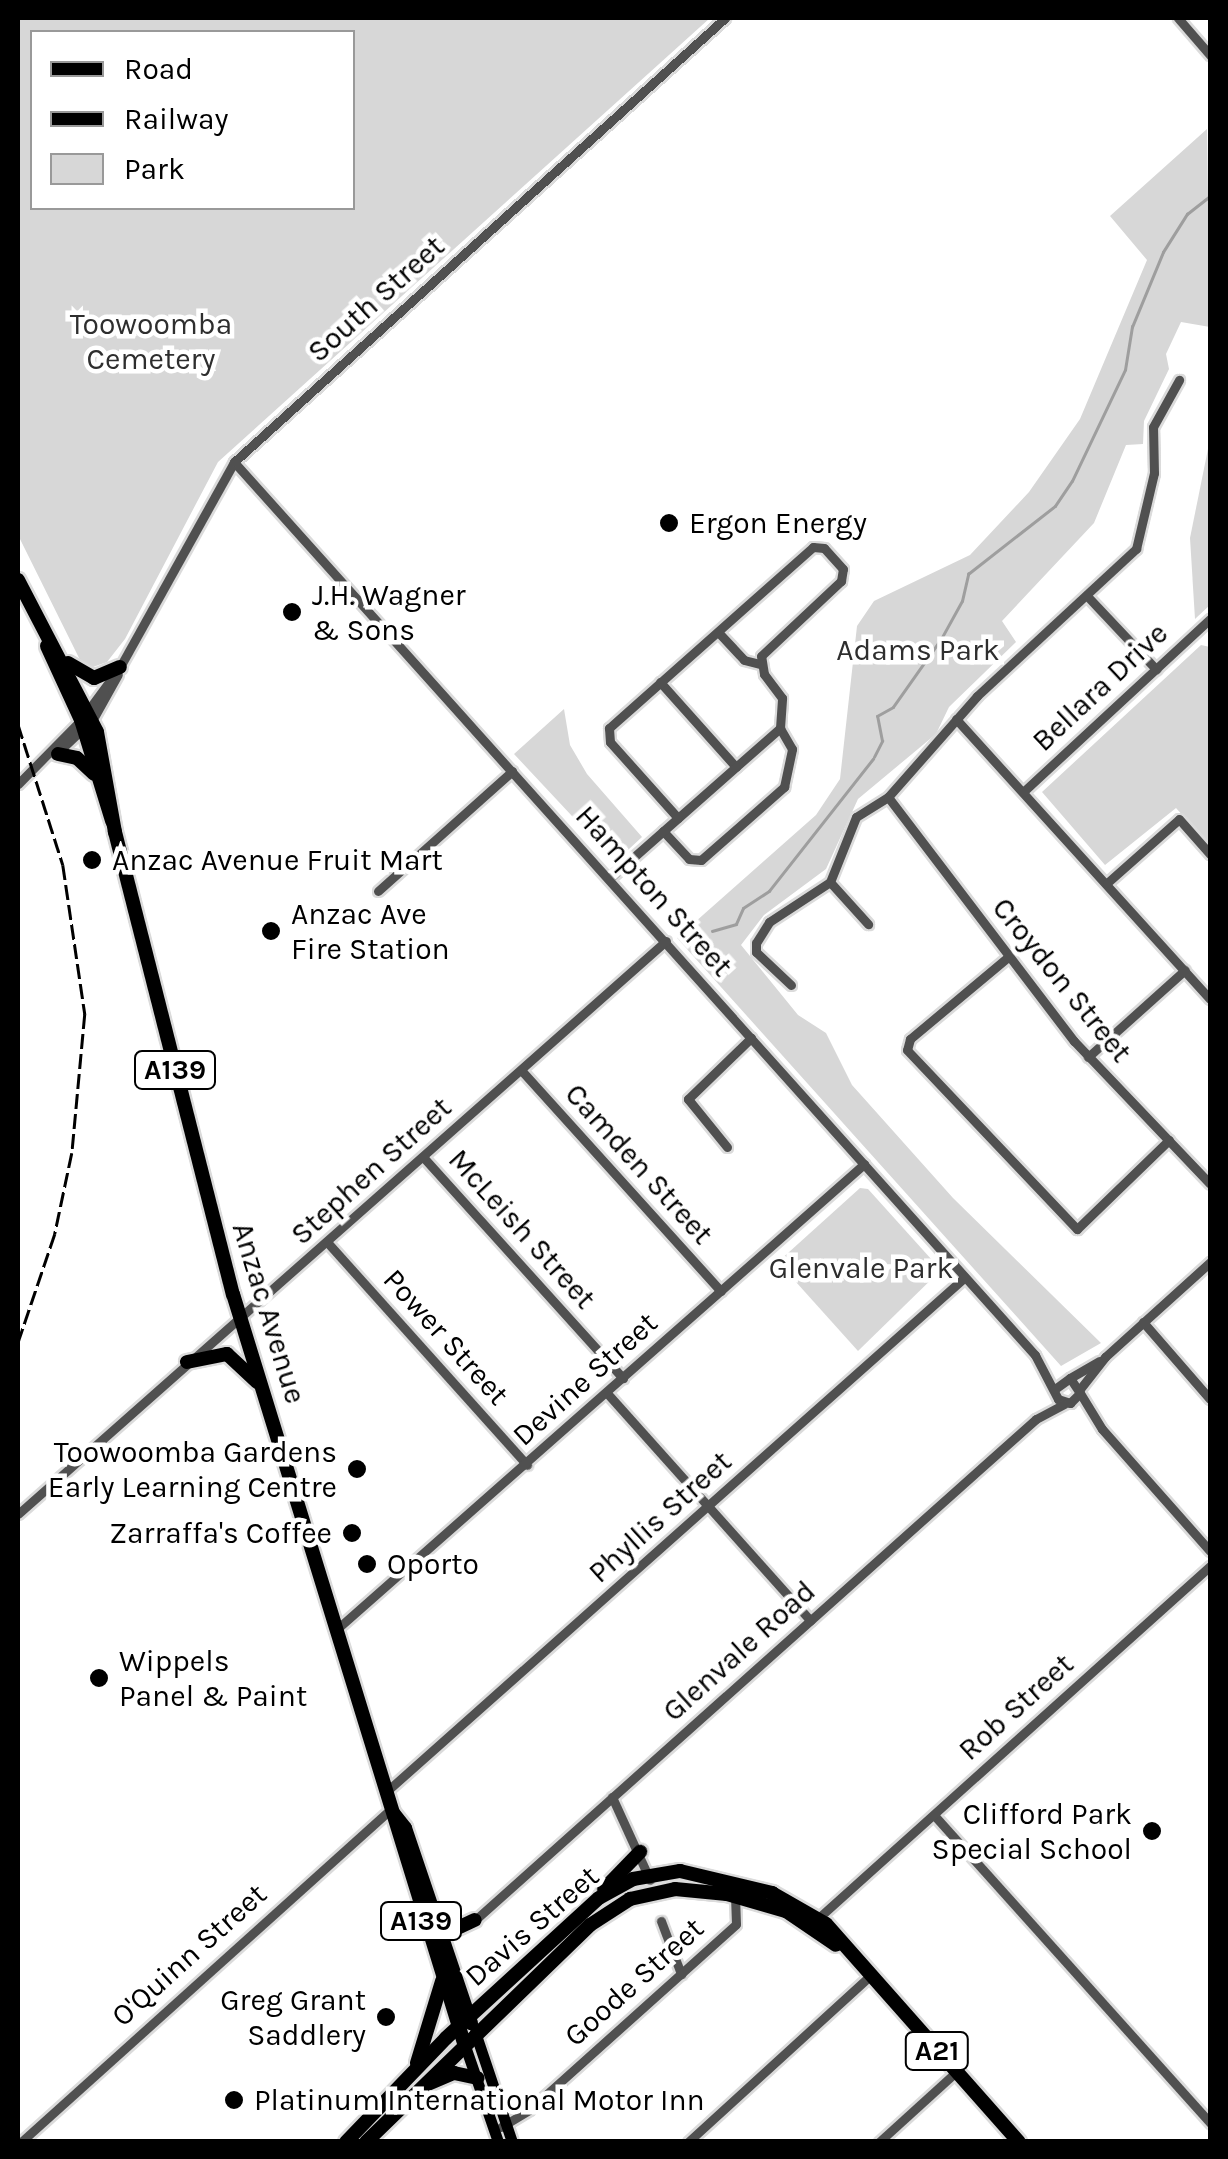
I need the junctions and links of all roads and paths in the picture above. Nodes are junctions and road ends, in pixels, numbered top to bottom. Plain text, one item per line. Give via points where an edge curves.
1 (726, 18) edge
2 (1178, 18) edge
3 (1210, 54) edge
4 (1179, 380) dead end
5 (234, 462) junction
6 (18, 580) edge
7 (1089, 598) junction
8 (39, 622) junction
9 (1208, 625) edge
10 (718, 632) junction
11 (63, 660) junction
12 (760, 664) junction
13 (120, 666) junction
14 (1156, 669) junction
15 (660, 682) junction
16 (956, 719) junction
17 (87, 720) junction
18 (780, 728) junction
19 (58, 754) junction
20 (43, 762) junction
21 (736, 767) junction
22 (512, 771) junction
23 (97, 778) junction
24 (18, 784) edge
25 (1024, 792) junction
26 (888, 797) junction
27 (678, 818) junction
28 (113, 822) junction
29 (663, 831) junction
30 (1210, 854) edge
31 (610, 878) junction
32 (830, 882) junction
33 (1107, 883) junction
34 (378, 891) dead end
35 (868, 924) dead end
36 (666, 941) junction
37 (1008, 956) junction
38 (1185, 970) junction
39 (791, 985) dead end
40 (1210, 999) edge
41 (751, 1038) junction
42 (1088, 1058) junction
43 (521, 1070) junction
44 (1169, 1140) junction
45 (727, 1147) dead end
46 (424, 1158) junction
47 (864, 1164) junction
48 (1210, 1184) edge
49 (328, 1243) junction
50 (1210, 1262) edge
51 (965, 1277) junction
52 (721, 1291) junction
53 (240, 1317) junction
54 (1144, 1322) junction
55 (1035, 1355) junction
56 (1105, 1357) junction
57 (187, 1362) junction
58 (624, 1378) junction
59 (1069, 1378) junction
60 (1055, 1390) junction
61 (1080, 1391) junction
62 (607, 1393) junction
63 (264, 1396) junction
64 (1210, 1399) edge
65 (1068, 1404) junction
66 (1036, 1419) junction
67 (1102, 1430) junction
68 (527, 1465) junction
69 (708, 1508) junction
70 (18, 1514) edge
71 (1210, 1552) edge
72 (1210, 1566) edge
73 (810, 1620) junction
74 (337, 1629) junction
75 (387, 1790) junction
76 (612, 1797) junction
77 (393, 1810) junction
78 (934, 1815) junction
79 (640, 1852) junction
80 (648, 1874) junction
81 (655, 1892) junction
82 (734, 1896) junction
83 (427, 1897) junction
84 (599, 1898) junction
85 (475, 1920) joint
86 (662, 1921) dead end
87 (814, 1921) junction
88 (681, 1974) junction
89 (870, 1976) junction
90 (442, 1981) junction
91 (458, 1991) junction
92 (488, 2000) junction
93 (466, 2030) junction
94 (956, 2072) junction
95 (412, 2073) junction
96 (476, 2078) junction
97 (422, 2086) junction
98 (1210, 2122) edge
99 (499, 2132) edge
100 (21, 2142) edge
101 (346, 2142) edge
102 (366, 2142) edge
103 (512, 2142) edge
104 (688, 2142) edge
105 (878, 2142) edge
106 (1019, 2142) edge

1 - 5 street, South Street
2 - 3 street
4 - 7 street via 1153,427 1154,473 1136,548
5 - 13 street, South Street
5 - 22 street, Hampton Street
6 - 8 highway, Anzac Avenue / A139
7 - 14 street
7 - 16 street
8 - 11 highway, Anzac Avenue / A139
8 - 17 highway, Anzac Avenue / A139
9 - 14 street, Bellara Drive
10 - 12 street via 744,660
10 - 12 street via 813,548 824,548 843,569 841,581 768,646
10 - 15 street
11 - 13 highway via 94,678
11 - 17 highway, Anzac Avenue / A139
12 - 18 street via 782,698
13 - 17 street, South Street
14 - 25 street, Bellara Drive
15 - 21 street
15 - 27 street via 607,734
16 - 25 street
16 - 26 street
17 - 19 street, South Street
17 - 20 street, South Street
17 - 23 highway, Anzac Avenue / A139
17 - 28 highway, Anzac Avenue / A139
18 - 21 street
18 - 29 street via 792,749 784,787 701,860 689,859
19 - 20 street, South Street
19 - 23 highway via 84,762
20 - 24 street, South Street
21 - 27 street
22 - 31 street, Hampton Street
22 - 34 street
23 - 28 highway, Anzac Avenue / A139
25 - 33 street
26 - 32 street via 856,817
26 - 37 street, Croydon Street
27 - 29 street
28 - 53 highway, Anzac Avenue / A139
29 - 31 street
30 - 33 street via 1179,819
31 - 36 street, Hampton Street
32 - 35 street
32 - 39 street via 769,922 756,942 756,952
33 - 38 street
36 - 41 street, Hampton Street
36 - 43 street, Stephen Street
37 - 42 street, Croydon Street
37 - 44 street via 910,1039 907,1050 1077,1229
38 - 40 street
38 - 42 street
41 - 45 street via 688,1100
41 - 47 street, Hampton Street
42 - 44 street, Croydon Street
43 - 46 street, Stephen Street
43 - 52 street, Camden Street
44 - 48 street, Croydon Street
46 - 49 street, Stephen Street
46 - 58 street, McLeish Street
47 - 51 street, Hampton Street
47 - 52 street, Devine Street
49 - 53 street, Stephen Street
49 - 68 street, Power Street
50 - 54 street
51 - 55 street, Hampton Street
51 - 69 street, Phyllis Street
52 - 58 street, Devine Street
53 - 57 street, Stephen Street
53 - 63 highway, Anzac Avenue / A139
54 - 56 street
54 - 64 street
55 - 59 street, Hampton Street
55 - 60 street, Hampton Street
56 - 59 street
56 - 61 street
57 - 63 highway via 230,1355
57 - 70 street, Stephen Street
58 - 62 street, Devine Street
59 - 60 street, Glenvale Road
59 - 61 street, Hampton Street
60 - 65 street, Hampton Street
60 - 66 street, Glenvale Road
61 - 65 street
61 - 67 street
62 - 68 street, Devine Street
62 - 69 street
63 - 74 highway, Anzac Avenue / A139
65 - 66 street, Glenvale Road
65 - 67 street
66 - 73 street, Glenvale Road
67 - 71 street
68 - 74 street, Devine Street
69 - 73 street
69 - 75 street, Phyllis Street
72 - 78 street, Rob Street
73 - 76 street, Glenvale Road
74 - 75 highway, Anzac Avenue / A139
75 - 77 highway, Anzac Avenue / A139
76 - 79 street
76 - 85 street, Glenvale Road
77 - 83 highway, Anzac Avenue / A139
77 - 90 highway, Anzac Avenue / A139 via 394,1833
77 - 100 street, O'Quinn Street
78 - 87 street, Rob Street
78 - 98 street
79 - 80 street
79 - 84 highway
80 - 81 street
80 - 84 highway, Davis Street / A21
80 - 87 highway, A21 via 702,1874 783,1898
81 - 82 highway, A21
81 - 93 highway, Davis Street / A21 via 607,1912
82 - 87 highway, A21
82 - 88 street, Goode Street via 739,1919
83 - 85 highway via 446,1929
83 - 91 highway, Anzac Avenue / A139
84 - 92 highway, Davis Street / A21
86 - 88 street
87 - 89 highway, A21
88 - 99 street, Goode Street
89 - 94 highway, A21
89 - 104 street
90 - 93 highway, Anzac Avenue / A139
90 - 95 highway
91 - 92 highway
91 - 93 highway, Anzac Avenue / A139
92 - 93 highway, Davis Street / A21
93 - 95 highway, A21
93 - 96 main road, Anzac Avenue
93 - 97 highway, A21
93 - 99 main road, Anzac Avenue
94 - 105 street
94 - 106 highway, A21
95 - 101 highway, A21
96 - 97 highway via 454,2073
96 - 99 main road, Anzac Avenue
97 - 102 highway, A21
99 - 103 main road, Anzac Avenue

